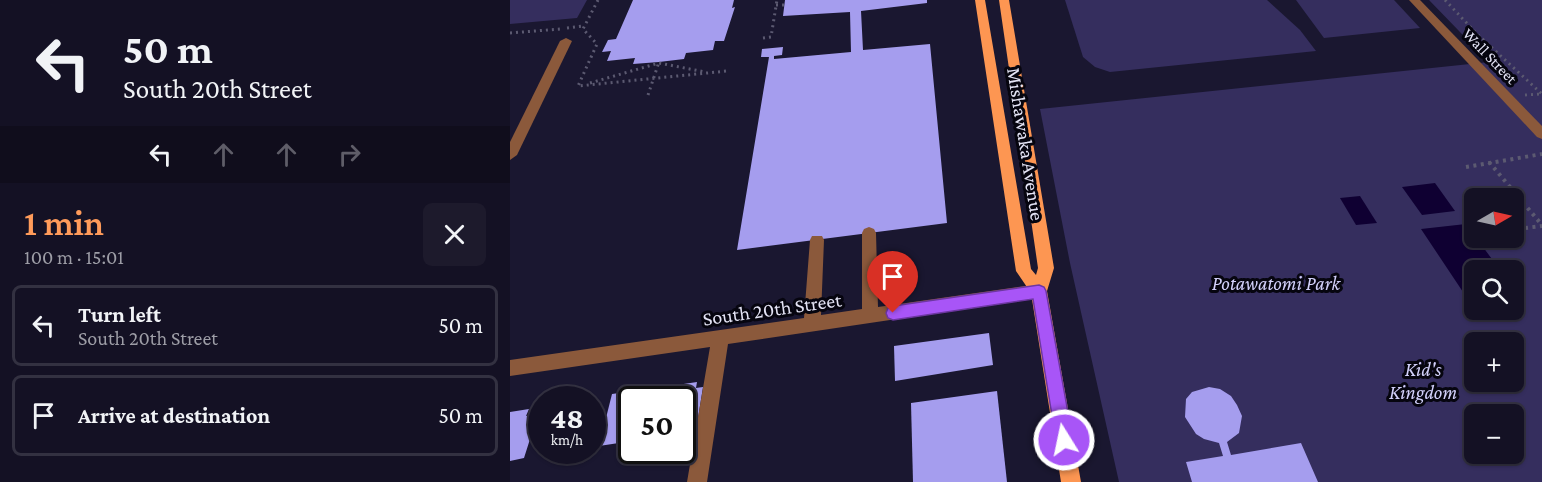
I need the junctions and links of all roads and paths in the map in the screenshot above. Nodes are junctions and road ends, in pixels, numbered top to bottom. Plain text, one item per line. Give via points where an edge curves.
1 (598, 0) edge
2 (777, 0) edge
3 (980, 0) edge
4 (1004, 0) edge
5 (1414, 0) edge
6 (1445, 0) edge
7 (785, 4) dead end
8 (776, 5) junction
9 (584, 26) junction
10 (510, 33) edge
11 (763, 38) dead end
12 (566, 41) dead end
13 (659, 62) junction
14 (727, 71) dead end
15 (710, 73) junction
16 (654, 78) junction
17 (580, 86) junction
18 (1542, 94) edge
19 (648, 95) dead end
20 (1542, 134) edge
21 (1542, 154) edge
22 (510, 155) edge
23 (1489, 162) junction
24 (1466, 167) dead end
25 (1542, 226) edge
26 (1525, 228) dead end
27 (870, 233) dead end
28 (817, 240) dead end
29 (1039, 291) junction
30 (870, 316) junction
31 (812, 325) junction
32 (720, 338) junction
33 (510, 368) edge
34 (697, 482) edge
35 (1071, 482) edge

1 - 9 path
2 - 8 path
3 - 29 main road, Mishawaka Avenue via 1024,271
4 - 29 main road, Mishawaka Avenue via 1046,268
5 - 20 street, Wall Street
6 - 18 path
7 - 8 path
8 - 11 path via 771,37
9 - 10 path
9 - 17 path via 597,44
12 - 22 street
13 - 15 path
13 - 16 path
13 - 17 path
14 - 15 path
15 - 16 path
16 - 17 path
16 - 19 path
21 - 23 path
23 - 24 path
23 - 25 path
25 - 26 path
27 - 30 street
28 - 31 street
29 - 30 street, South 20th Street
29 - 35 main road, Mishawaka Avenue
30 - 31 street, South 20th Street
31 - 32 street, South 20th Street
32 - 33 street, South 20th Street
32 - 34 street

